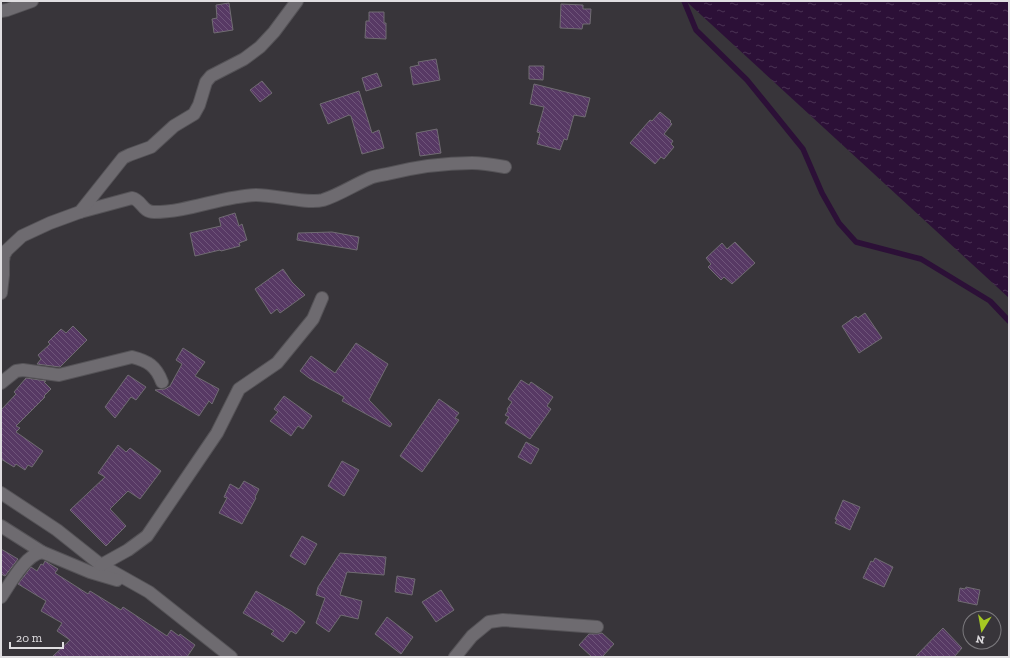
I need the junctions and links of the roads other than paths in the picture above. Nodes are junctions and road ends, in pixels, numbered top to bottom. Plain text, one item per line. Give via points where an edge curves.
1 (32, 1) edge
2 (297, 1) edge
3 (1, 11) edge
4 (505, 166) dead end
5 (80, 212) junction
6 (1, 293) edge
7 (322, 298) dead end
8 (1, 382) edge
9 (162, 382) dead end
10 (1, 493) edge
11 (1, 526) edge
12 (42, 552) junction
13 (101, 565) junction
14 (136, 585) junction
15 (1, 597) edge
16 (597, 626) dead end
17 (231, 657) edge
18 (455, 657) edge

1 - 3 street
2 - 5 street via 260,47 244,59 211,76 204,86 200,105 194,114 174,126 151,147 123,158
4 - 5 street via 472,163 403,170 370,178 321,200 256,195 153,212 132,198
5 - 6 street via 50,223 13,243 4,255
7 - 13 street via 313,319 277,363 239,389 217,433 147,536
8 - 9 street via 16,371 58,375 132,357 158,371
10 - 13 street via 57,530
11 - 12 street
12 - 14 street via 90,572
12 - 15 street via 33,555 24,564
13 - 14 street
14 - 17 street via 149,592
16 - 18 street via 503,620 488,622 472,636

